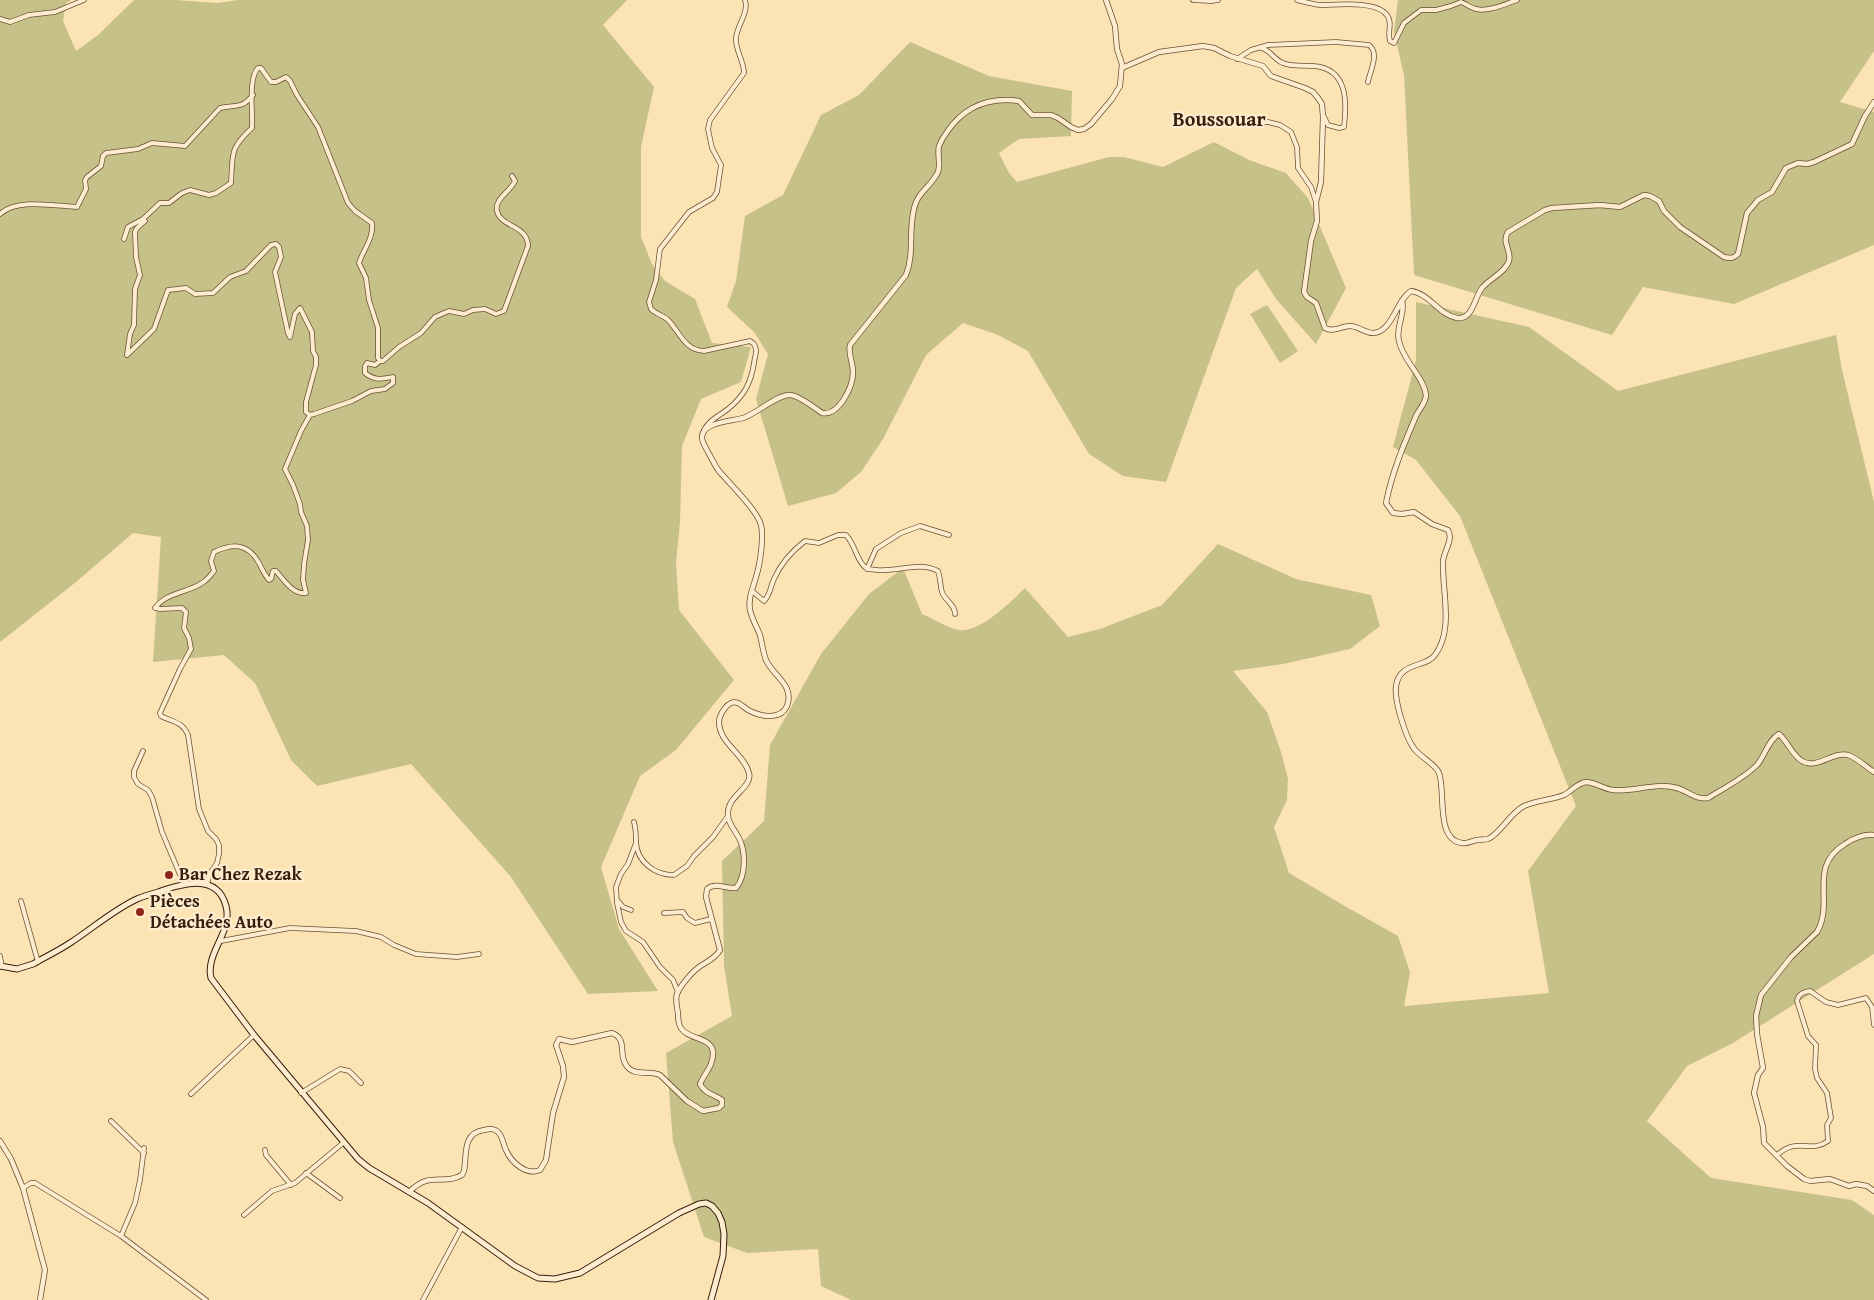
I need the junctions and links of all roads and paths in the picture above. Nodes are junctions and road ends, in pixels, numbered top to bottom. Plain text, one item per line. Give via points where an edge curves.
1 (84, 0) edge
2 (745, 0) edge
3 (1106, 0) edge
4 (1193, 0) edge
5 (1218, 0) edge
6 (1297, 0) edge
7 (1517, 0) edge
8 (0, 19) edge
9 (1258, 48) junction
10 (1238, 59) junction
11 (1122, 68) junction
12 (1368, 82) dead end
13 (252, 95) junction
14 (1874, 102) edge
15 (1322, 112) junction
16 (1254, 122) dead end
17 (512, 176) dead end
18 (1316, 202) junction
19 (157, 206) junction
20 (0, 214) edge
21 (124, 238) dead end
22 (1402, 300) junction
23 (380, 361) junction
24 (310, 415) junction
25 (704, 432) junction
26 (949, 535) dead end
27 (867, 569) junction
28 (752, 591) junction
29 (955, 614) dead end
30 (143, 751) dead end
31 (1874, 772) edge
32 (728, 816) junction
33 (634, 822) dead end
34 (1874, 835) edge
35 (636, 842) junction
36 (184, 884) junction
37 (207, 884) junction
38 (616, 898) junction
39 (20, 901) dead end
40 (631, 910) dead end
41 (664, 913) dead end
42 (711, 919) junction
43 (221, 941) junction
44 (479, 954) dead end
45 (0, 956) edge
46 (38, 962) junction
47 (1, 966) edge
48 (678, 992) junction
49 (1874, 1026) edge
50 (254, 1035) junction
51 (361, 1083) dead end
52 (301, 1093) junction
53 (190, 1094) dead end
54 (110, 1121) dead end
55 (0, 1141) edge
56 (343, 1143) junction
57 (144, 1148) dead end
58 (265, 1150) dead end
59 (144, 1153) junction
60 (1777, 1156) junction
61 (306, 1173) junction
62 (292, 1185) junction
63 (23, 1188) junction
64 (1874, 1191) edge
65 (409, 1192) junction
66 (340, 1198) dead end
67 (244, 1215) dead end
68 (462, 1227) junction
69 (121, 1236) junction
70 (40, 1300) edge
71 (206, 1300) edge
72 (422, 1300) edge
73 (711, 1300) edge

1 - 8 street via 55,12 29,15 10,22
2 - 25 street via 745,12 736,38 744,73 710,120 708,129 712,148 721,165 717,192 713,198 689,212 660,249 649,302 651,309 669,321 683,340 696,350 750,341 756,348 750,382 744,394 709,423
3 - 11 street via 1115,26
4 - 5 street
6 - 7 street via 1322,5 1356,3 1376,7 1388,16 1388,37 1394,43 1404,23 1421,10 1444,8 1461,2 1474,9 1484,9
9 - 10 street
9 - 12 street via 1323,42 1369,45 1374,54
9 - 15 street via 1270,51 1282,63 1323,67 1336,76 1346,100 1344,127 1328,125
10 - 11 street via 1202,46 1159,52
10 - 15 street via 1263,66 1271,76 1313,92 1322,104
11 - 25 street via 1120,86 1112,99 1084,129 1078,130 1051,115 1032,115 1019,101 1010,100 971,108 951,126 939,147 937,173 916,201 911,259 906,274 850,345 851,382 835,411 822,413 794,396 784,395 750,416 714,424
13 - 19 street via 252,128 234,149 231,183 208,195 190,190 169,203
13 - 20 street via 245,104 220,108 185,146 152,143 138,149 106,154 101,166 85,180 86,189 77,207 53,204 15,206
13 - 23 street via 252,79 258,68 272,82 286,77 290,81 318,127 348,202 372,223 370,238 359,263 366,278 378,328 377,355
14 - 22 street via 1852,144 1814,162 1786,168 1772,192 1752,205 1735,257 1724,257 1713,250 1670,218 1656,198 1644,195 1620,207 1552,208 1515,227 1505,237 1509,261 1505,268 1482,288 1471,311 1462,318 1444,313 1416,292 1411,291
15 - 18 street via 1321,182
16 - 18 street via 1280,125 1291,132 1297,147 1298,168 1311,187
17 - 23 street via 514,184 503,194 497,212 526,236 528,246 504,311 496,314 485,309 464,314 444,312 386,360
18 - 22 street via 1317,221 1304,292 1316,303 1325,328 1334,330 1351,326 1376,333 1390,321
19 - 21 street via 128,227
19 - 24 street via 135,232 140,275 135,289 134,325 127,355 154,328 168,290 186,288 195,294 213,293 230,277 246,271 271,245 276,244 281,257 275,272 288,333 290,337 295,314 300,308 312,332 316,365 306,402 306,412
22 - 31 street via 1404,307 1397,332 1399,344 1426,395 1394,470 1386,502 1393,513 1414,512 1448,530 1450,537 1442,562 1446,612 1440,646 1432,658 1400,675 1395,697 1412,747 1440,774 1443,815 1454,842 1464,844 1488,839 1524,806 1564,795 1587,782 1611,790 1675,787 1694,797 1708,798 1756,766 1779,734 1801,761 1816,762 1846,754
23 - 24 street via 376,365 368,363 365,373 375,378 394,377 394,383
24 - 37 street via 285,469 307,526 303,580 306,594 295,591 276,571 269,580 255,556 246,548 229,547 214,552 211,561 214,571 208,579 170,596 155,608 182,608 186,612 184,628 191,649 160,713 178,722 188,735 199,809 208,831 219,845 217,863
25 - 28 street via 702,438 716,467 756,515 762,527
26 - 27 street via 920,526 901,533 876,549
27 - 28 street via 846,535 838,535 819,544 805,541 783,562 773,580 770,595 764,601
27 - 29 street via 889,571 912,566 938,571 942,592 955,609
28 - 32 street via 750,610 766,660 784,682 788,701 780,714 770,716 761,716 733,702 721,713 719,722 723,735 749,775 744,788 732,799
30 - 36 street via 134,778 152,797 160,827
32 - 35 street via 714,837 674,875 648,867
32 - 42 street via 743,848 744,871 736,888 711,886 707,889
33 - 35 street
34 - 60 street via 1855,838 1830,855 1823,884 1825,913 1820,927 1790,957 1761,995 1758,1004 1757,1034 1763,1068 1754,1092 1764,1143
35 - 38 street via 628,864 618,878
36 - 37 main road
36 - 46 main road via 137,899
37 - 43 main road via 226,903 226,925
38 - 40 street via 621,906
38 - 48 street via 626,931 643,942 673,980
39 - 46 street
41 - 42 street via 684,912 695,923
42 - 48 street via 720,950 698,968
43 - 44 street via 290,928 356,931 381,937 416,954 457,957
43 - 50 main road via 211,961 211,978
45 - 47 street
46 - 47 main road via 17,969
48 - 65 street via 680,1027 689,1035 707,1042 713,1051 709,1070 700,1084 708,1094 722,1100 719,1108 703,1111 687,1101 656,1072 631,1070 623,1058 622,1044 617,1035 612,1033 572,1042 559,1039 556,1044 564,1076 552,1113 546,1160 540,1170 531,1172 509,1157 497,1130 481,1130 467,1142 462,1175 426,1180
49 - 60 street via 1872,1007 1866,998 1838,1005 1826,1002 1810,991 1798,997 1808,1036 1816,1045 1817,1078 1827,1093 1831,1118 1827,1125 1829,1138 1814,1146 1789,1146
50 - 52 main road
50 - 53 street
51 - 52 street via 349,1071 340,1069
52 - 56 main road
54 - 59 street
55 - 63 street
56 - 61 street
56 - 65 main road via 369,1168
57 - 59 street
58 - 62 street
59 - 69 street via 135,1203
60 - 64 street via 1804,1179 1830,1179 1849,1186 1867,1186
61 - 62 street
61 - 66 street
62 - 67 street via 272,1191
63 - 69 street via 34,1183
63 - 70 street via 45,1270
65 - 68 main road
68 - 72 street
68 - 73 main road via 527,1274 555,1279 580,1273 679,1213 706,1203 718,1213 724,1234 723,1256
69 - 71 street

